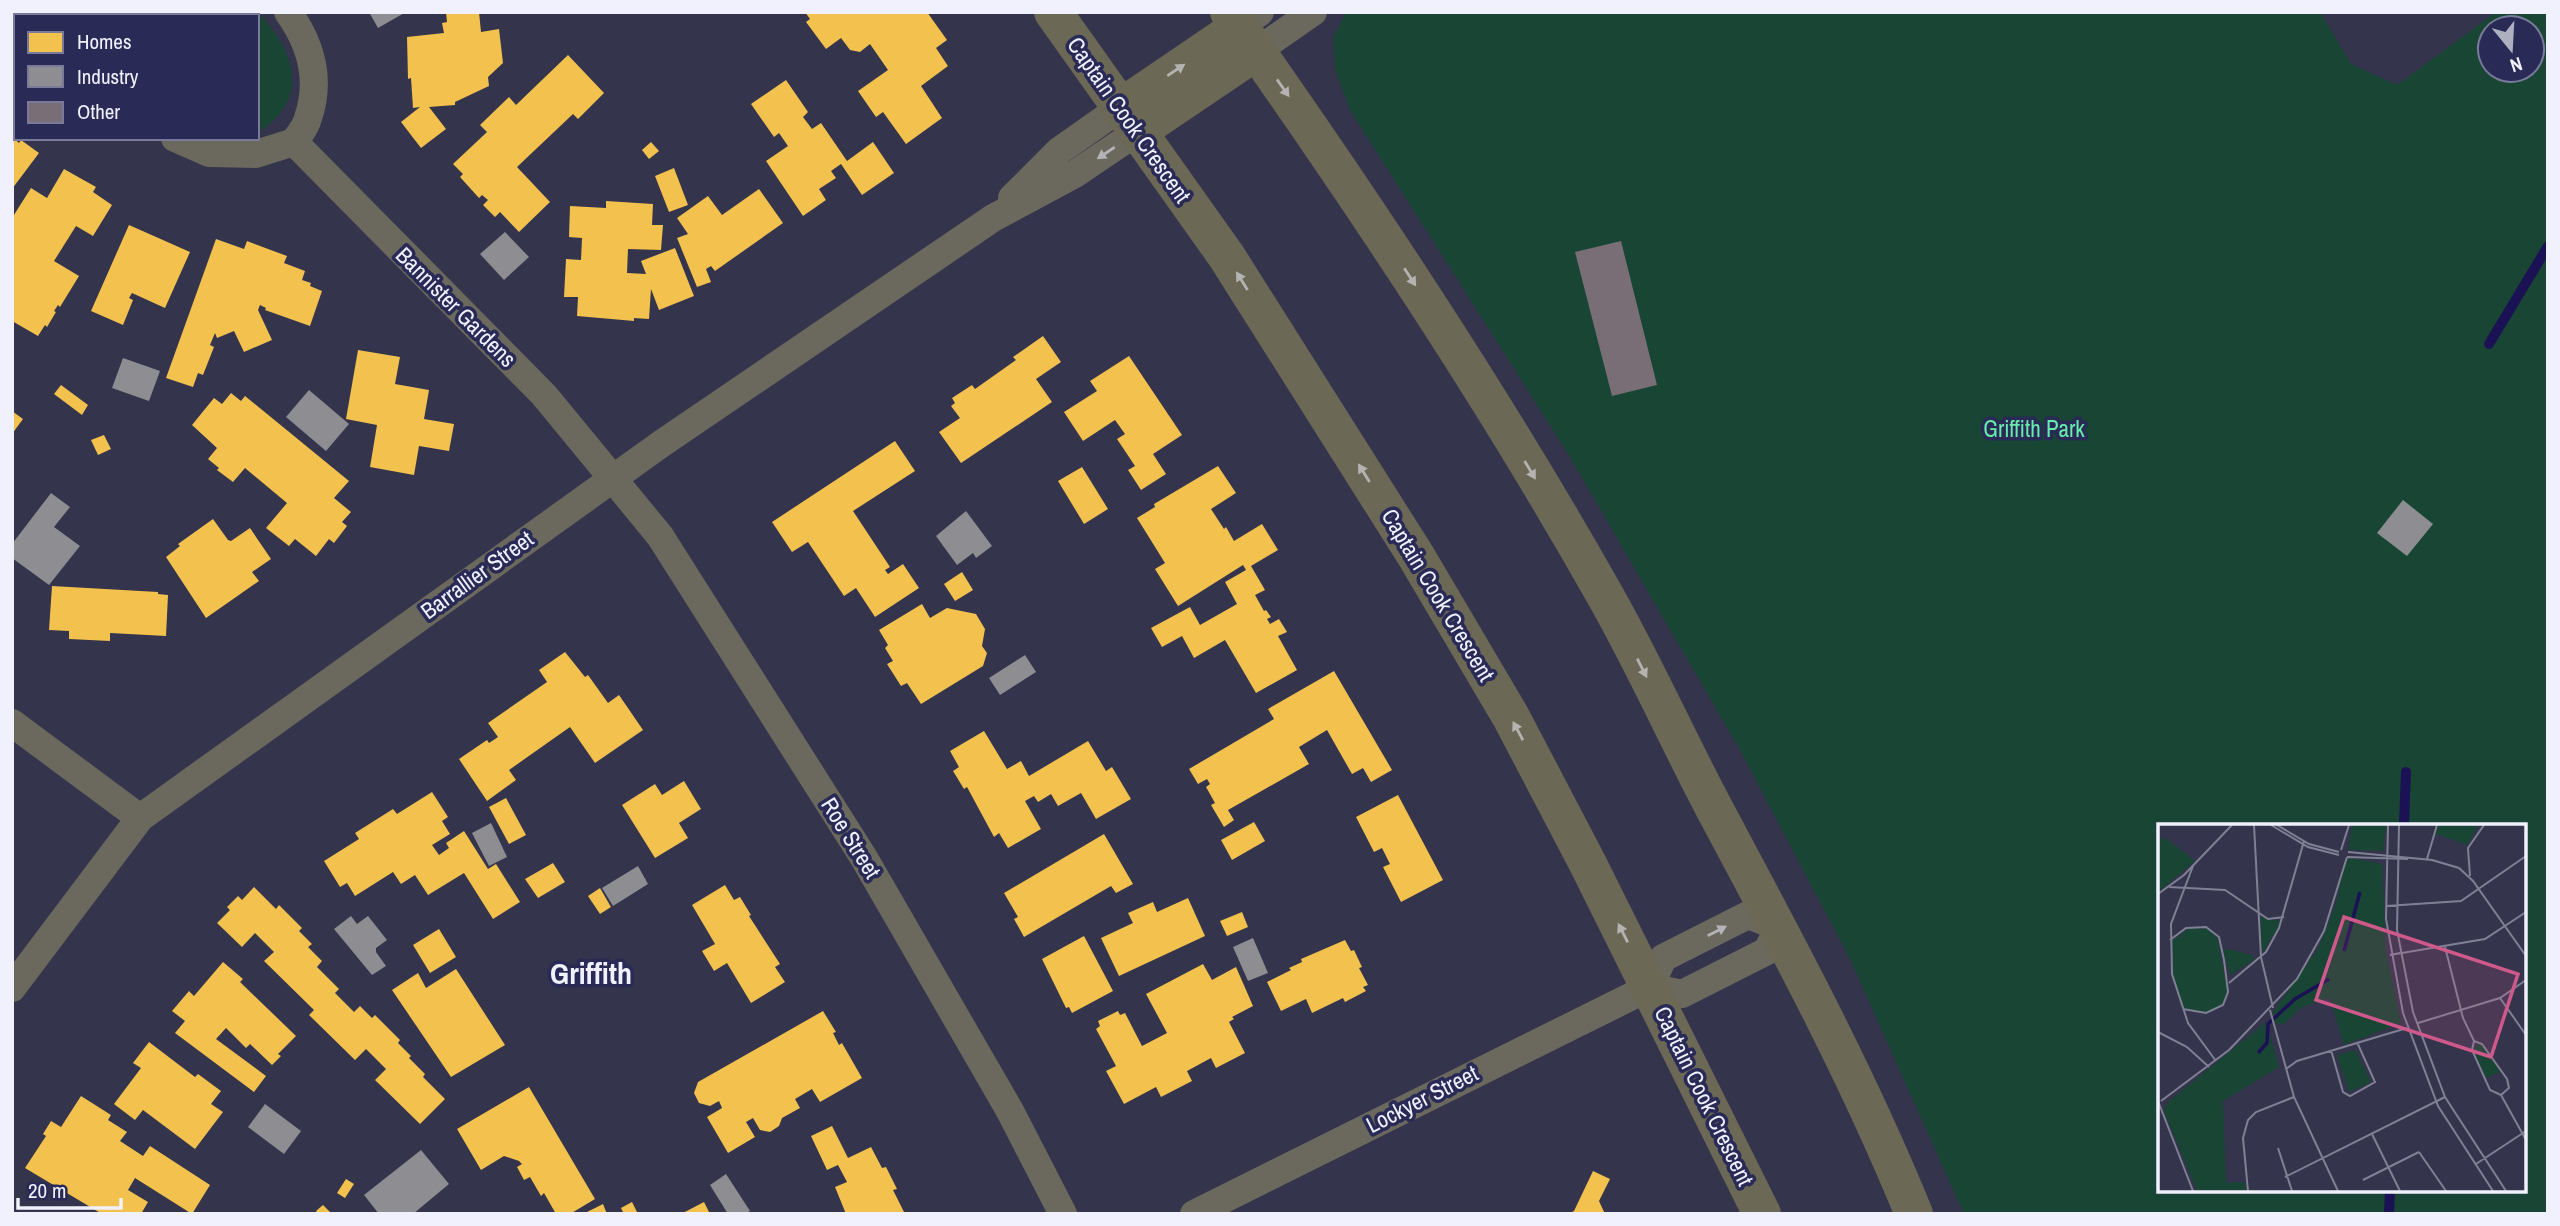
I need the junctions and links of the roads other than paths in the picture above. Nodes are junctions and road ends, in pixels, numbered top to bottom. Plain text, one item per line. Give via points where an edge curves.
1 (289, 12) edge
2 (1053, 12) edge
3 (1313, 12) edge
4 (1246, 26) edge
5 (1128, 120) junction
6 (180, 140) edge
7 (294, 142) junction
8 (612, 478) junction
9 (12, 723) edge
10 (140, 818) junction
11 (1779, 927) junction
12 (1650, 987) junction
13 (12, 988) edge
14 (1063, 1214) edge
15 (1194, 1214) edge
16 (1762, 1214) edge
17 (1914, 1214) edge

1 - 7 street via 308,45 314,89 308,121
2 - 5 main road, Captain Cook Crescent
3 - 4 street
4 - 5 main road
4 -> 11 main road via 1496,412 1607,599
5 - 8 street, Barrallier Street via 1059,150 993,218
12 -> 5 main road, Captain Cook Crescent via 1511,717 1416,556 1227,257
6 - 7 street via 209,153 256,154
7 - 8 street, Bannister Gardens via 544,395
8 - 10 street, Barrallier Street
8 - 14 street, Roe Street via 660,536 864,858 1010,1111
9 - 10 street
10 - 13 street, Barrallier Street
11 - 12 street via 1767,951 1682,994
12 -> 11 street via 1663,958 1748,915
11 - 17 main road via 1886,1144
12 - 15 street, Lockyer Street
12 - 16 main road, Captain Cook Crescent

